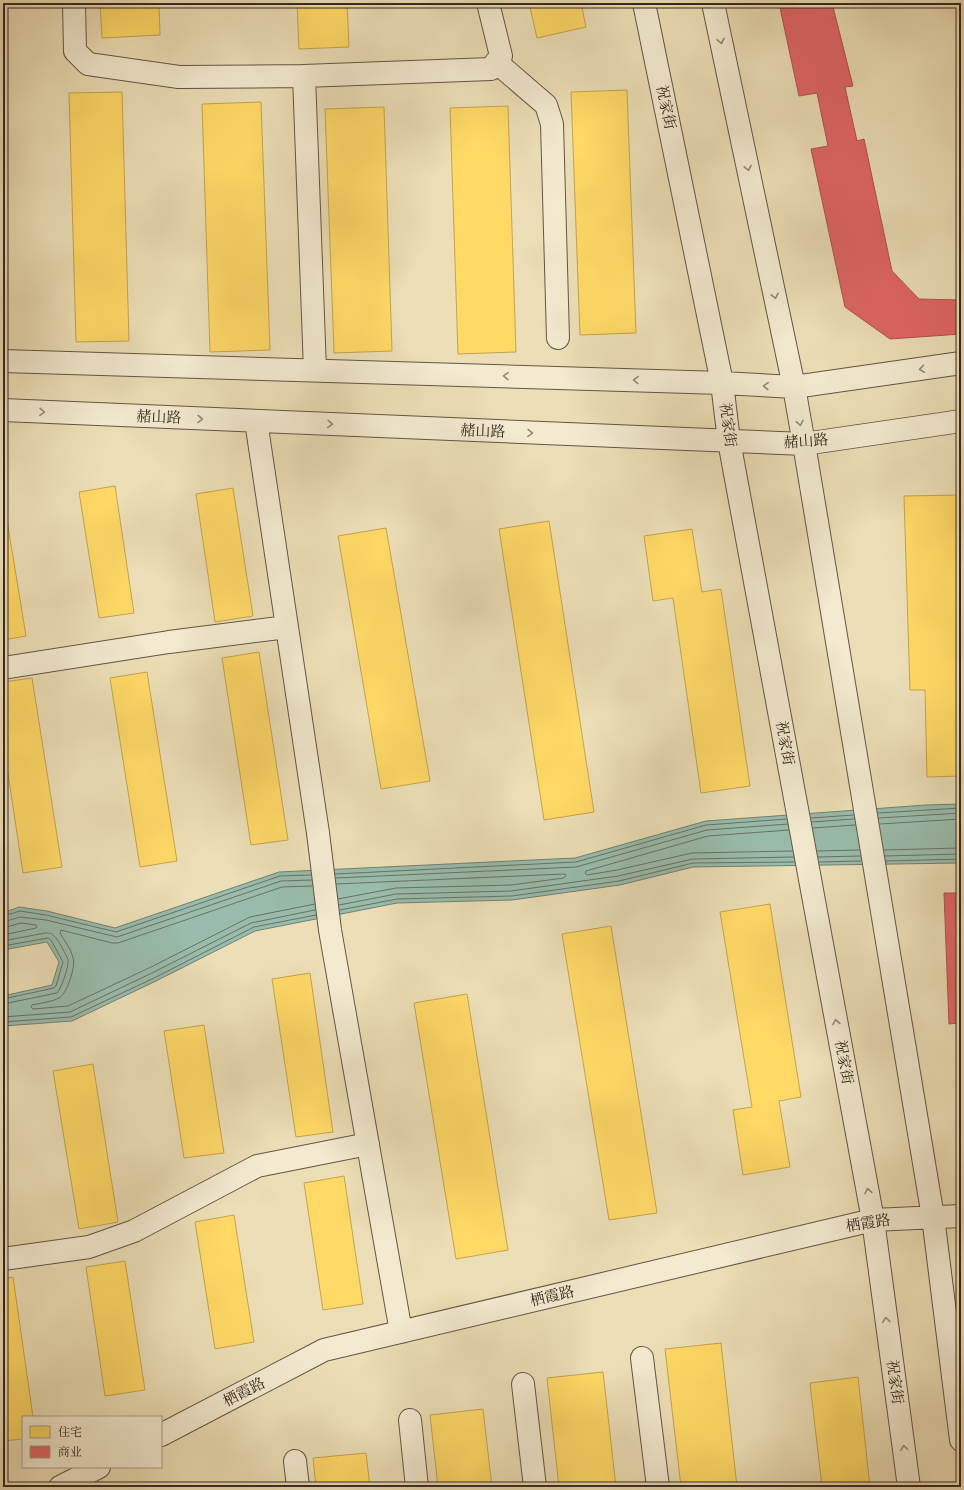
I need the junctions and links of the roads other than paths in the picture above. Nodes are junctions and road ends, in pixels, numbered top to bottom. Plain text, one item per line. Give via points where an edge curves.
1 (74, 3) edge
2 (488, 3) edge
3 (644, 3) edge
4 (713, 3) edge
5 (496, 62) junction
6 (304, 76) junction
7 (558, 338) dead end
8 (3, 361) edge
9 (961, 363) edge
10 (315, 370) junction
11 (722, 383) junction
12 (794, 387) junction
13 (3, 410) edge
14 (256, 421) junction
15 (961, 421) edge
16 (730, 441) junction
17 (804, 444) junction
18 (287, 626) junction
19 (3, 668) edge
20 (368, 1144) junction
21 (961, 1216) edge
22 (933, 1217) junction
23 (873, 1220) junction
24 (3, 1259) edge
25 (400, 1332) junction
26 (642, 1358) dead end
27 (523, 1384) dead end
28 (410, 1420) dead end
29 (162, 1434) edge
30 (961, 1440) edge
31 (295, 1461) dead end
32 (97, 1468) edge
33 (60, 1487) edge
34 (298, 1487) edge
35 (417, 1487) edge
36 (535, 1487) edge
37 (658, 1487) edge
38 (909, 1487) edge

1 - 6 street via 75,51 88,64 180,77
2 - 5 street via 501,56
3 - 11 street, 祝家街
4 -> 12 street
5 - 6 street via 491,69
5 - 7 street via 546,106 552,124
6 - 10 street
8 - 10 street
9 -> 12 street
11 -> 10 street
12 -> 11 street
11 - 16 street, 祝家街
12 -> 17 street
13 -> 14 street, 赭山路
14 -> 16 street, 赭山路
14 - 18 street
15 - 17 street, 赭山路
16 - 17 street, 赭山路
23 -> 16 street, 祝家街
17 - 22 street
18 - 19 street
18 - 20 street via 330,930
20 - 24 street via 257,1166 134,1231 89,1247
20 - 25 street
21 - 22 street, 栖霞路
22 - 23 street, 栖霞路
22 - 30 street
23 - 25 street, 栖霞路
38 -> 23 street, 祝家街
25 - 29 street, 栖霞路 via 324,1350
26 - 37 street
27 - 36 street
28 - 35 street
31 - 34 street
32 - 33 street

